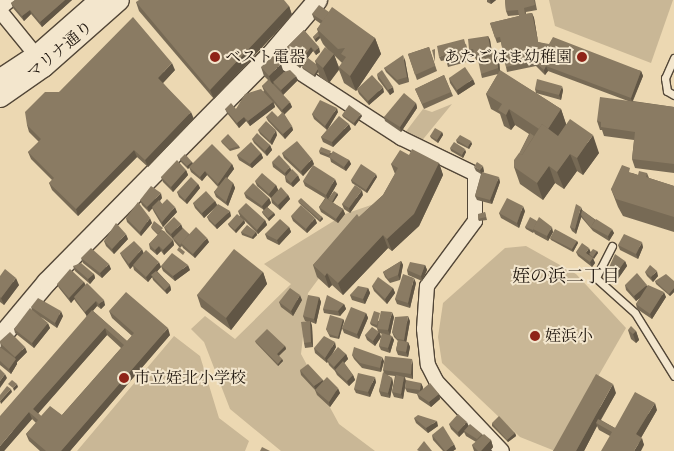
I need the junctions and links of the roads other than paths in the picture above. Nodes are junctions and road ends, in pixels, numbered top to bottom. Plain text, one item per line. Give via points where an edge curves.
1 (10, 0) edge
2 (98, 0) edge
3 (119, 0) edge
4 (317, 0) edge
5 (0, 10) edge
6 (272, 54) junction
7 (674, 58) edge
8 (40, 60) junction
9 (0, 78) edge
10 (674, 95) edge
11 (0, 97) edge
12 (612, 246) dead end
13 (0, 337) edge
14 (674, 376) edge
15 (502, 451) edge

1 - 5 street
2 - 8 street, マリナ通り
3 - 8 street, マリナ通り
4 - 6 street
5 - 8 street
6 - 13 street via 42,278
6 - 15 street via 401,138 475,174 475,220 427,286 426,347 436,381
7 - 10 lane via 665,78 667,91
8 - 9 street, マリナ通り
8 - 11 street, マリナ通り
12 - 14 lane via 596,278 635,312 640,327

